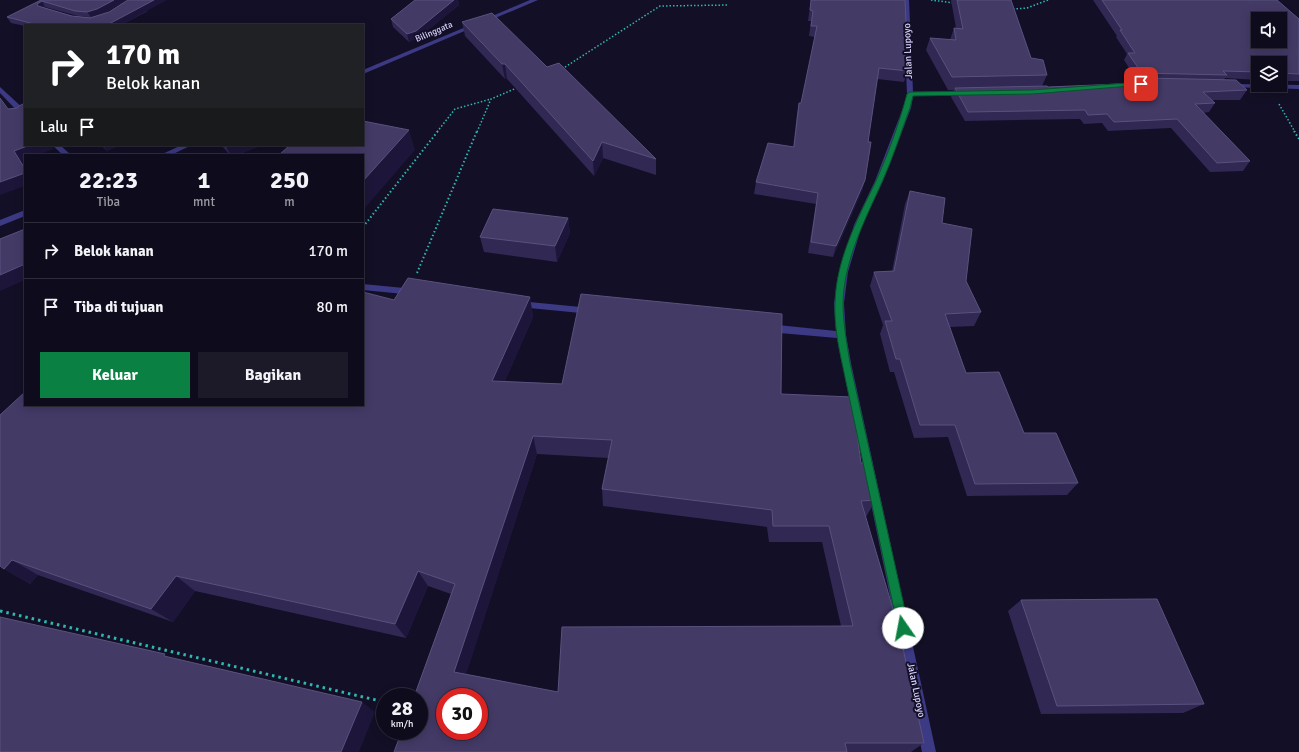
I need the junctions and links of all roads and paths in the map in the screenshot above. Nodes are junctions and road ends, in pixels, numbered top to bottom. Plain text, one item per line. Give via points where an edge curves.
1 (535, 0) edge
2 (906, 0) edge
3 (931, 0) edge
4 (1048, 0) edge
5 (960, 4) edge
6 (729, 5) dead end
7 (1007, 9) edge
8 (561, 69) edge
9 (364, 72) edge
10 (1225, 86) edge
11 (519, 87) edge
12 (1251, 87) edge
13 (1287, 87) edge
14 (1299, 87) edge
15 (0, 89) edge
16 (1271, 92) edge
17 (910, 94) junction
18 (974, 94) edge
19 (491, 99) junction
20 (22, 106) edge
21 (1299, 139) edge
22 (57, 146) edge
23 (186, 146) edge
24 (65, 154) edge
25 (166, 154) edge
26 (24, 213) edge
27 (0, 223) edge
28 (364, 225) edge
29 (364, 287) edge
30 (409, 292) junction
31 (425, 293) edge
32 (512, 303) edge
33 (598, 312) edge
34 (755, 327) edge
35 (842, 335) junction
36 (0, 611) edge
37 (376, 700) dead end
38 (929, 752) edge

1 - 9 street, Bilinggata
2 - 17 street, Jalan Lupoyo
3 - 5 path
4 - 7 path via 1027,8
6 - 8 path via 660,6
10 - 12 street
11 - 19 path
13 - 14 street
15 - 20 street
16 - 21 path
17 - 18 street
17 - 35 street, Jalan Lupoyo via 879,181 858,225 844,272 839,303
19 - 28 path via 455,109
19 - 30 path
22 - 24 street
23 - 25 street
26 - 27 street
29 - 30 street
30 - 31 street
32 - 33 street
34 - 35 street
35 - 38 street, Jalan Lupoyo
36 - 37 path

